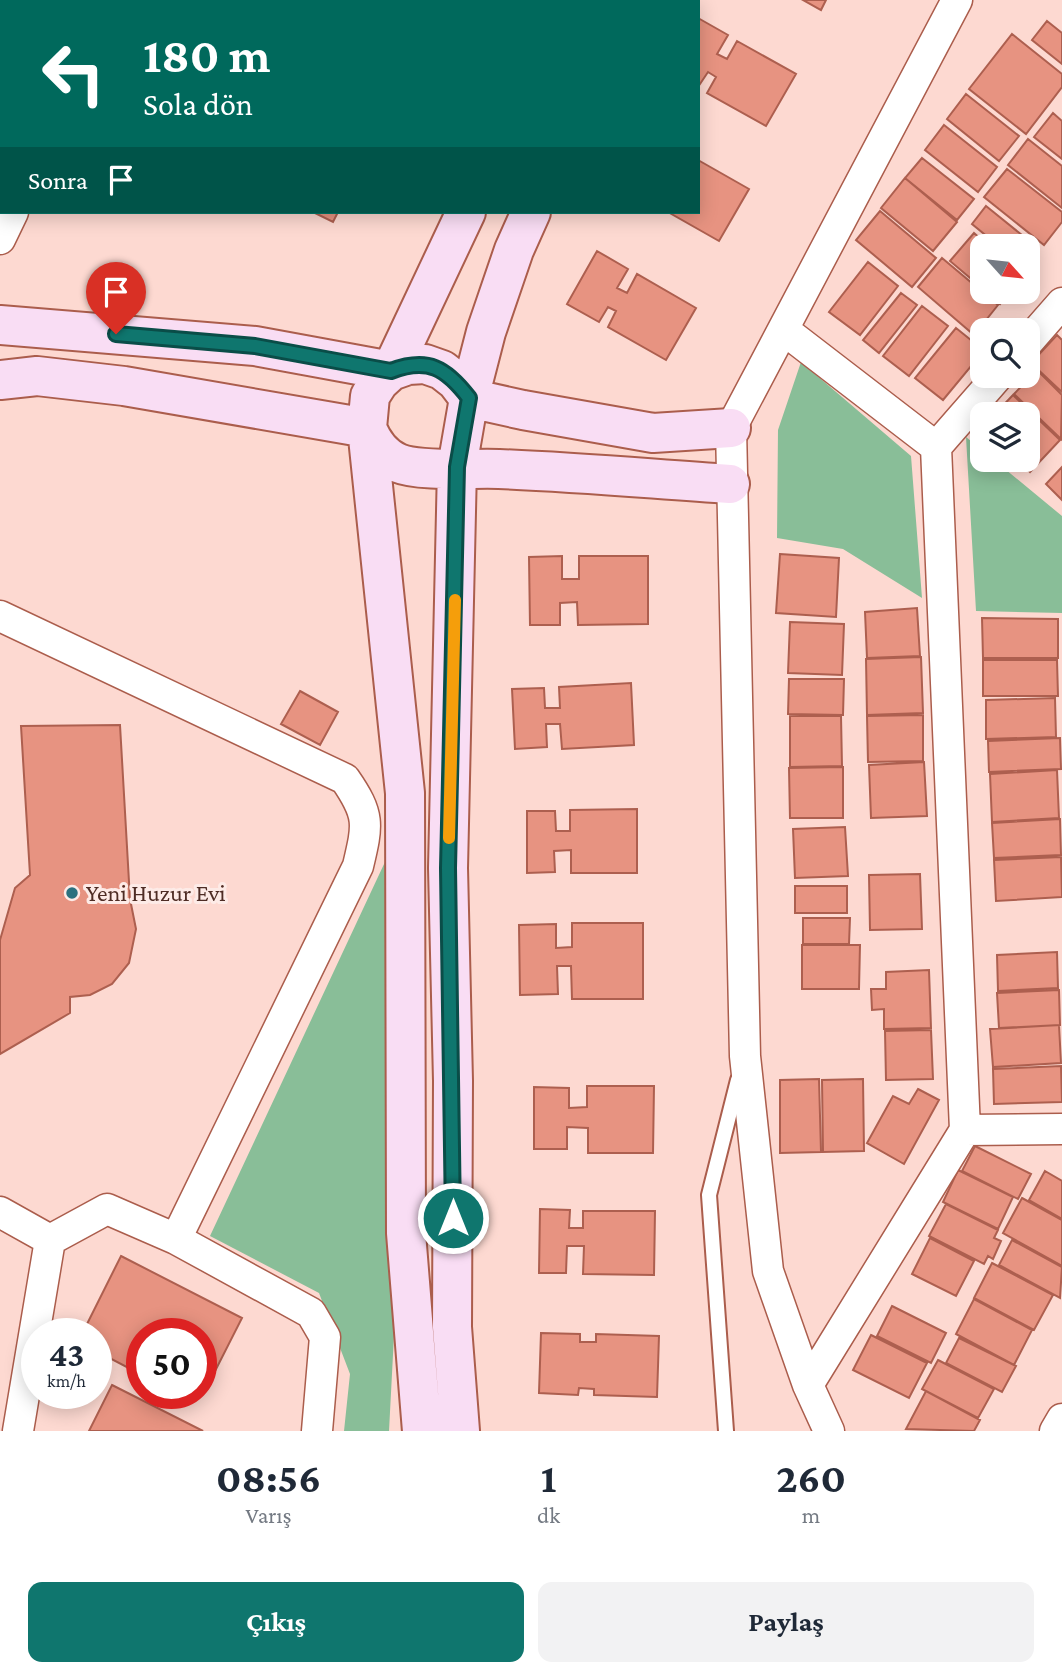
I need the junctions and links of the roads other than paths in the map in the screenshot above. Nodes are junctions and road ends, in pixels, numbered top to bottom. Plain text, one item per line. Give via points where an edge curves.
1 (957, 0) edge
2 (12, 214) edge
3 (465, 214) edge
4 (530, 214) edge
5 (0, 239) edge
6 (425, 299) junction
7 (1062, 303) edge
8 (0, 325) edge
9 (1040, 328) edge
10 (784, 330) junction
11 (486, 332) junction
12 (279, 351) junction
13 (391, 371) junction
14 (0, 380) edge
15 (988, 388) edge
16 (469, 398) junction
17 (523, 410) junction
18 (266, 411) junction
19 (367, 428) junction
20 (731, 428) junction
21 (936, 447) junction
22 (457, 467) junction
23 (510, 469) junction
24 (730, 484) junction
25 (378, 519) junction
26 (456, 522) junction
27 (0, 616) edge
28 (745, 1056) junction
29 (1062, 1129) edge
30 (965, 1130) junction
31 (0, 1212) edge
32 (176, 1239) junction
33 (50, 1240) junction
34 (808, 1385) junction
35 (1062, 1419) edge
36 (18, 1431) edge
37 (317, 1431) edge
38 (422, 1431) edge
39 (460, 1431) edge
40 (726, 1431) edge
41 (829, 1431) edge
42 (1055, 1431) edge

1 - 10 street
2 - 5 street
3 - 6 main road
4 - 11 main road
6 - 12 main road via 397,330 358,345
6 - 13 main road
7 - 9 street
8 - 12 main road
10 - 20 street
10 - 21 street
11 - 16 main road
11 - 17 main road via 494,379
12 - 13 main road
13 - 16 main road via 425,364 442,370
13 - 19 main road via 370,396
14 - 18 main road via 37,376 124,386
15 - 21 street
16 - 17 main road
16 - 22 main road
17 - 20 main road via 653,433
18 - 19 main road
18 - 25 main road via 328,439 351,461 359,469
19 - 22 main road via 373,443 398,463
19 - 25 main road
20 - 24 street
21 - 30 street
22 - 23 main road
22 - 26 main road
23 - 24 main road
23 - 26 main road via 486,483
24 - 28 street
25 - 38 main road via 405,793 406,1233
26 - 39 main road via 448,868 453,1327
27 - 32 street via 345,779 362,803 367,830 358,866
28 - 34 street via 768,1271
28 - 40 lane via 709,1195
29 - 30 street
30 - 34 street
31 - 33 street
32 - 33 street via 107,1209
32 - 37 street via 312,1313 325,1337
33 - 36 street
34 - 41 street
35 - 42 street

